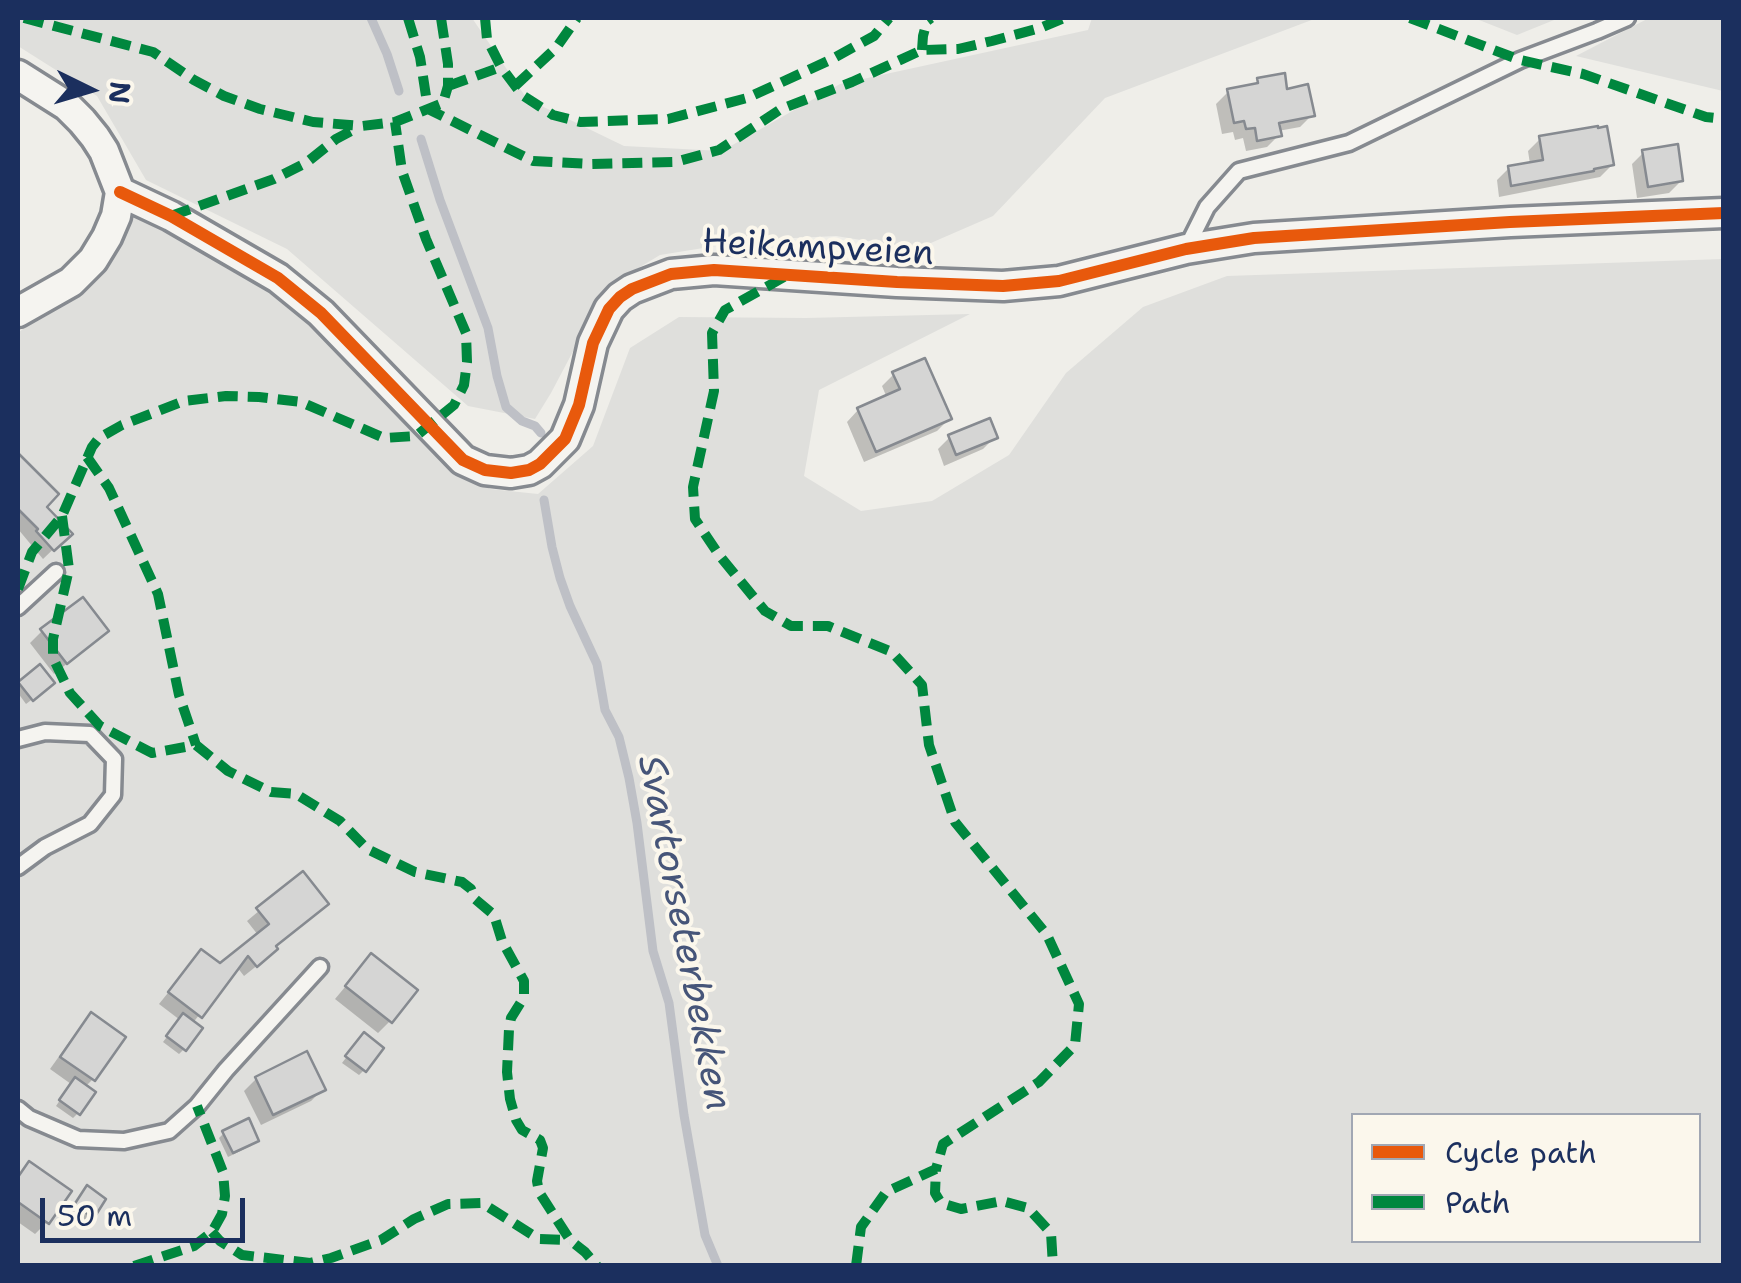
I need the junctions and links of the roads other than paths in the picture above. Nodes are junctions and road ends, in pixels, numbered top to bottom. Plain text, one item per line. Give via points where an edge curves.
1 (1627, 18) edge
2 (18, 75) edge
3 (120, 192) junction
4 (1724, 213) edge
5 (1186, 249) junction
6 (18, 312) edge
7 (56, 572) dead end
8 (18, 607) edge
9 (18, 739) edge
10 (18, 866) edge
11 (320, 966) dead end
12 (18, 1109) edge

1 - 5 lane via 1520,60 1349,143 1239,171 1206,207
2 - 3 street via 67,106 96,136
3 - 5 street, Heikampveien via 278,278 321,313 464,460 511,473 540,464 565,439 609,309 650,281 714,270 1003,286 1059,281
3 - 6 street via 112,226 93,260 71,282
4 - 5 street, Heikampveien via 1327,232
7 - 8 lane
9 - 10 lane via 45,732 90,734 114,759 113,796 90,824
11 - 12 lane via 169,1130 124,1141 78,1139

